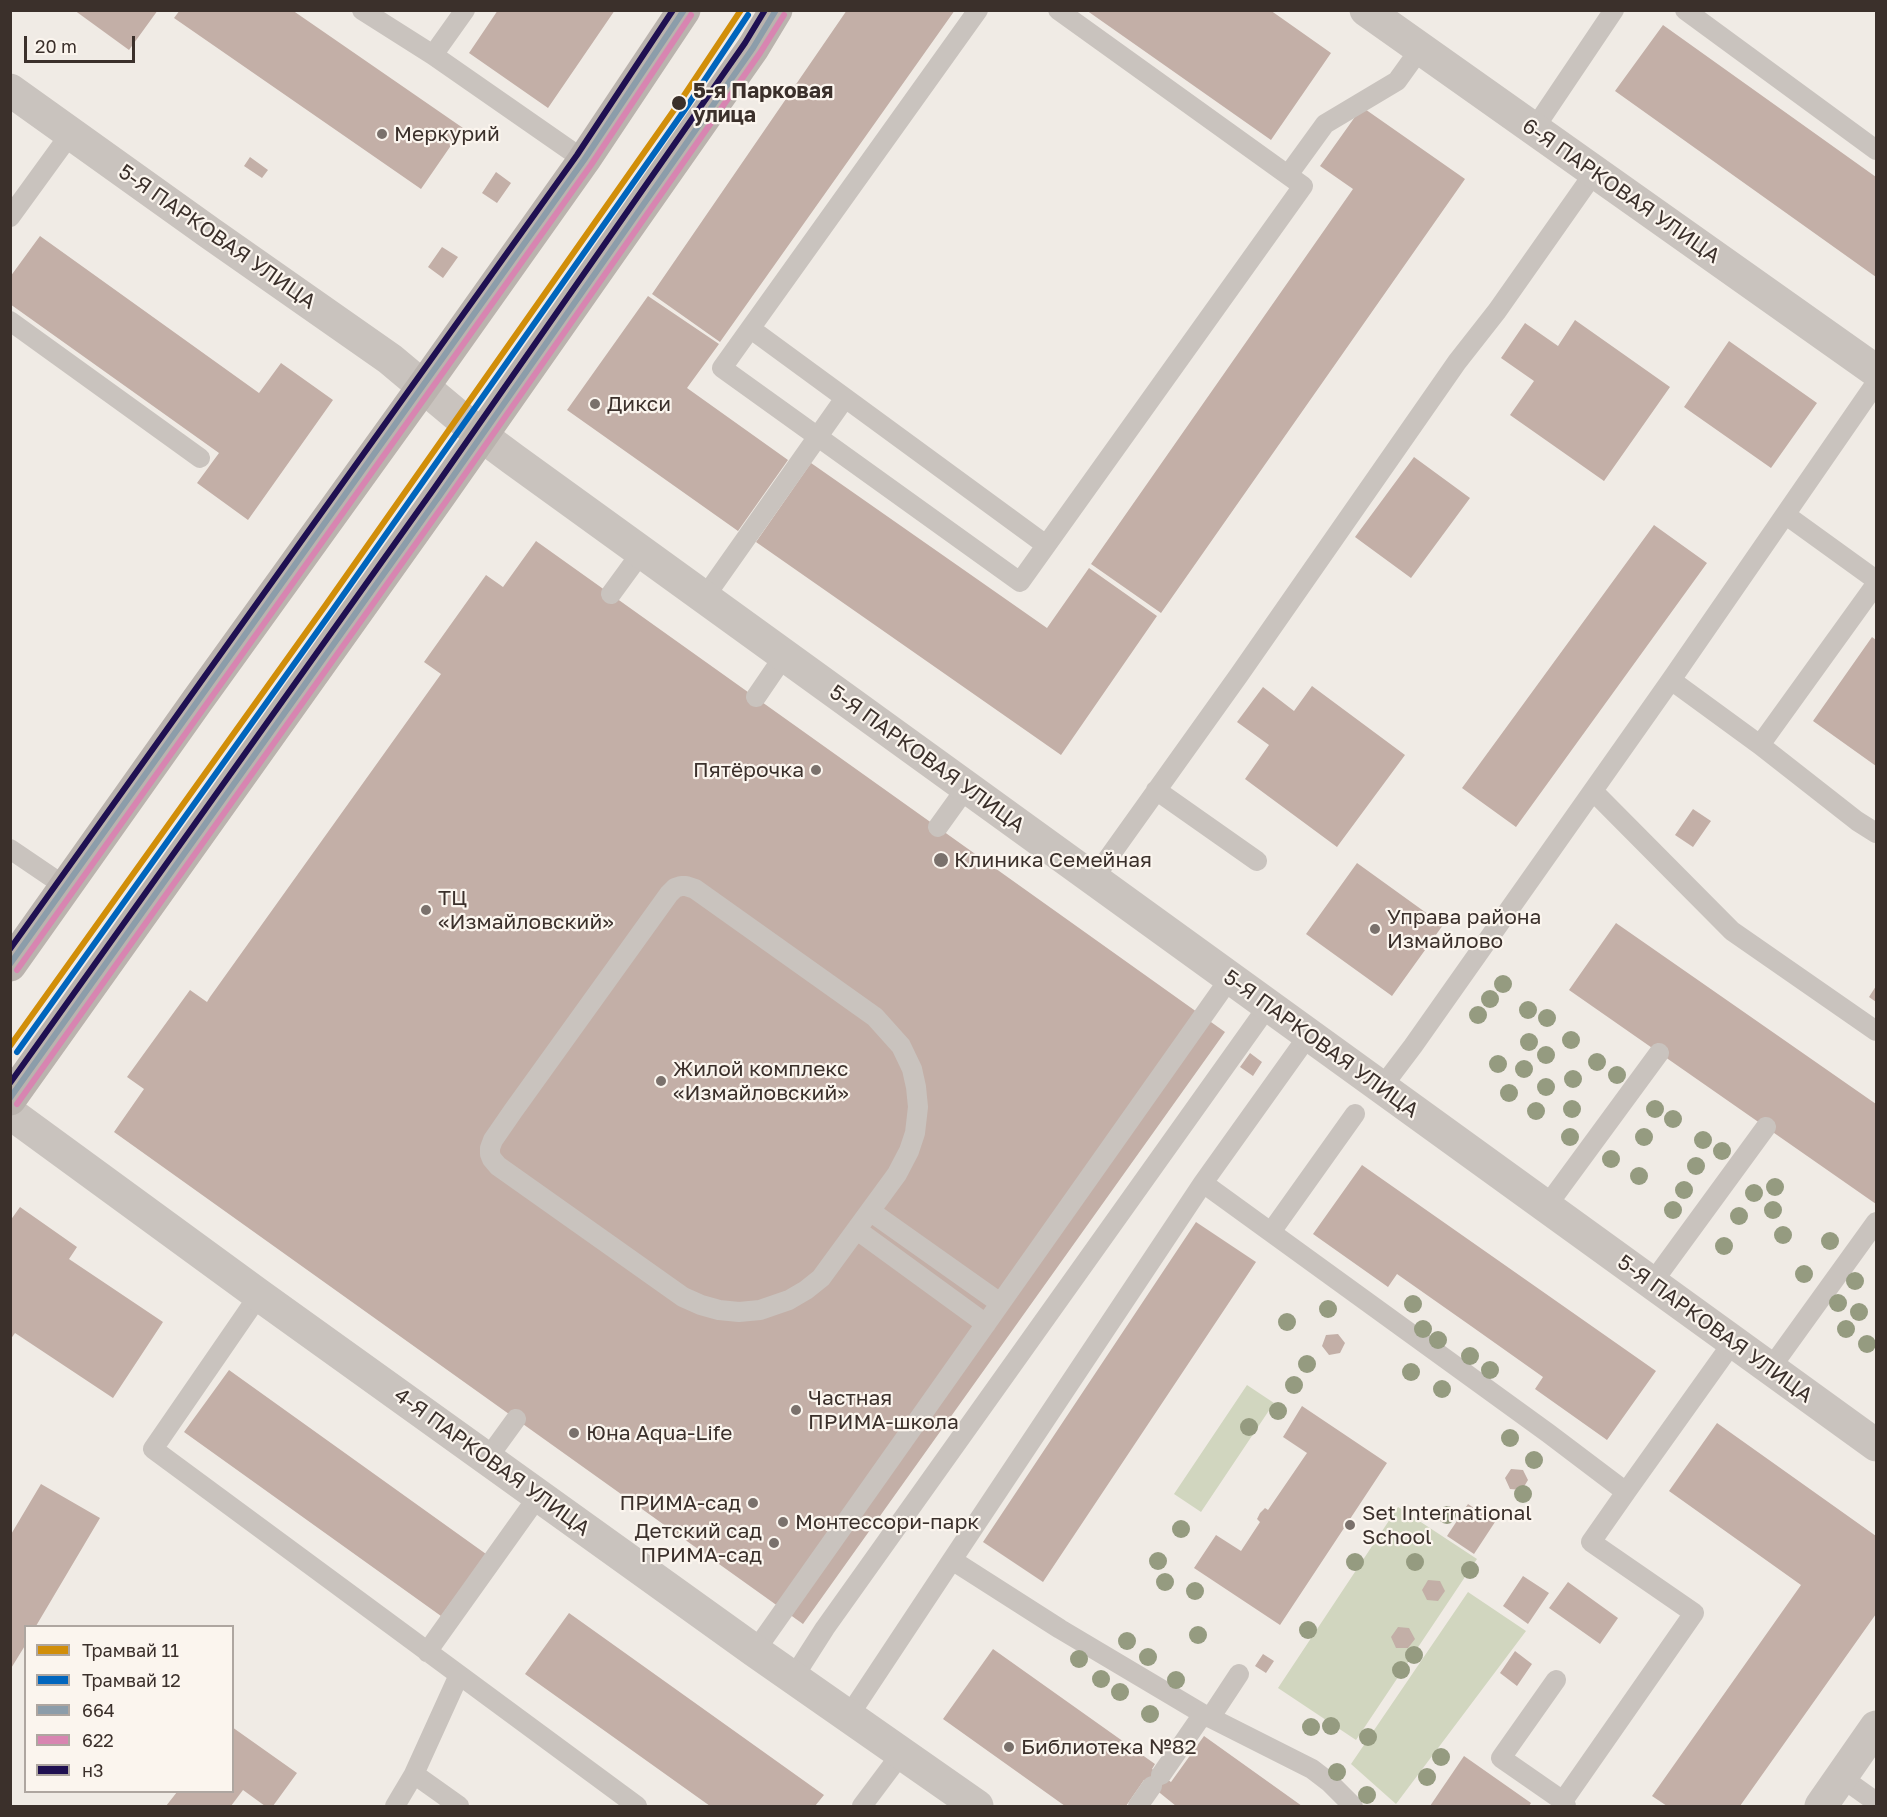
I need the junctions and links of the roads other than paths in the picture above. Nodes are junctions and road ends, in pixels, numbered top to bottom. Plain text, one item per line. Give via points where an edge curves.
1 (362, 10) edge
2 (465, 10) edge
3 (684, 10) edge
4 (776, 10) edge
5 (978, 10) edge
6 (1058, 10) edge
7 (1366, 10) edge
8 (1614, 10) edge
9 (1685, 10) edge
10 (1420, 49) junction
11 (434, 55) junction
12 (10, 90) edge
13 (1533, 129) junction
14 (71, 133) junction
15 (1876, 150) edge
16 (584, 160) junction
17 (1594, 173) junction
18 (1288, 175) junction
19 (10, 217) edge
20 (10, 321) edge
21 (750, 329) junction
22 (1876, 371) edge
23 (1876, 383) edge
24 (423, 387) junction
25 (845, 398) junction
26 (482, 436) junction
27 (818, 437) junction
28 (200, 458) dead end
29 (1786, 515) junction
30 (1046, 545) junction
31 (641, 553) junction
32 (1876, 582) edge
33 (611, 594) dead end
34 (704, 598) junction
35 (784, 656) junction
36 (1671, 680) junction
37 (756, 697) dead end
38 (1760, 745) junction
39 (966, 788) junction
40 (1156, 790) junction
41 (1593, 791) junction
42 (938, 827) dead end
43 (1876, 833) edge
44 (10, 849) edge
45 (1257, 861) dead end
46 (1094, 878) junction
47 (66, 887) junction
48 (10, 965) edge
49 (1230, 978) junction
50 (1268, 1006) junction
51 (1876, 1031) edge
52 (1308, 1036) junction
53 (1659, 1053) dead end
54 (1382, 1087) junction
55 (10, 1099) edge
56 (10, 1113) edge
57 (1354, 1114) dead end
58 (1766, 1127) dead end
59 (1203, 1183) junction
60 (1546, 1207) junction
61 (870, 1211) junction
62 (1876, 1222) edge
63 (857, 1230) junction
64 (1271, 1232) junction
65 (1652, 1283) junction
66 (259, 1295) junction
67 (1000, 1303) junction
68 (986, 1324) junction
69 (1733, 1342) junction
70 (1770, 1369) junction
71 (516, 1419) dead end
72 (1876, 1445) edge
73 (487, 1459) junction
74 (1626, 1492) junction
75 (539, 1496) junction
76 (952, 1560) junction
77 (754, 1651) junction
78 (427, 1652) junction
79 (1239, 1674) dead end
80 (459, 1675) junction
81 (793, 1678) junction
82 (1556, 1680) dead end
83 (1207, 1716) junction
84 (848, 1717) junction
85 (1876, 1727) edge
86 (901, 1754) junction
87 (414, 1774) junction
88 (1841, 1777) junction
89 (1876, 1802) edge
90 (1565, 1804) edge
91 (395, 1806) edge
92 (459, 1806) edge
93 (637, 1806) edge
94 (862, 1806) edge
95 (977, 1806) edge
96 (1138, 1806) edge
97 (1353, 1806) edge
98 (1821, 1806) edge

1 - 11 lane
2 - 11 lane
3 - 16 main road
4 - 26 main road
5 - 21 lane
6 - 18 lane
7 - 10 street, 6-Я ПАРКОВАЯ УЛИЦА
8 - 13 lane
9 - 15 lane
10 - 13 street, 6-Я ПАРКОВАЯ УЛИЦА
10 - 18 lane via 1397,81 1325,124
11 - 16 lane
12 - 14 street, 5-Я ПАРКОВАЯ УЛИЦА
13 - 17 street, 6-Я ПАРКОВАЯ УЛИЦА
14 - 19 lane
14 - 24 street, 5-Я ПАРКОВАЯ УЛИЦА via 390,359
16 - 24 main road
17 - 22 street, 6-Я ПАРКОВАЯ УЛИЦА
17 - 40 lane
18 - 30 lane via 1304,186
20 - 28 lane
21 - 25 lane
21 - 27 lane via 722,368
23 - 29 lane
24 - 26 street, 5-Я ПАРКОВАЯ УЛИЦА
24 - 47 main road
25 - 27 lane
25 - 30 lane
26 - 31 street, 5-Я ПАРКОВАЯ УЛИЦА
26 - 55 main road
27 - 30 lane via 1020,582
27 - 34 lane
29 - 32 lane
29 - 36 lane
31 - 33 lane
31 - 34 street, 5-Я ПАРКОВАЯ УЛИЦА
32 - 38 lane
34 - 35 street, 5-Я ПАРКОВАЯ УЛИЦА
35 - 37 lane
35 - 39 street, 5-Я ПАРКОВАЯ УЛИЦА
36 - 38 lane
36 - 41 lane
38 - 43 lane
39 - 42 lane
39 - 46 street, 5-Я ПАРКОВАЯ УЛИЦА
40 - 45 lane
40 - 46 lane
41 - 51 lane via 1732,931
41 - 54 lane
44 - 47 lane
46 - 49 street, 5-Я ПАРКОВАЯ УЛИЦА
47 - 48 main road
49 - 50 street, 5-Я ПАРКОВАЯ УЛИЦА
49 - 67 lane
50 - 52 street, 5-Я ПАРКОВАЯ УЛИЦА
50 - 81 lane
52 - 54 street, 5-Я ПАРКОВАЯ УЛИЦА
52 - 59 lane
53 - 60 lane
54 - 60 street, 5-Я ПАРКОВАЯ УЛИЦА
56 - 66 street, 4-Я ПАРКОВАЯ УЛИЦА
57 - 64 lane
58 - 65 lane
59 - 64 lane
59 - 76 lane
60 - 65 street, 5-Я ПАРКОВАЯ УЛИЦА
61 - 63 lane
61 - 63 lane via 903,1163 915,1133 916,1087 901,1046 875,1017 701,893 686,886 675,888 493,1140 492,1159 672,1290 713,1309 753,1311 789,1300 821,1278
61 - 67 lane
62 - 70 lane
63 - 68 lane
64 - 74 lane
65 - 69 street, 5-Я ПАРКОВАЯ УЛИЦА
66 - 73 street, 4-Я ПАРКОВАЯ УЛИЦА
66 - 78 lane via 153,1449
67 - 68 lane
68 - 77 lane
69 - 70 street, 5-Я ПАРКОВАЯ УЛИЦА
69 - 74 lane
70 - 72 street, 5-Я ПАРКОВАЯ УЛИЦА
71 - 73 lane
73 - 75 street, 4-Я ПАРКОВАЯ УЛИЦА
74 - 90 lane via 1591,1542 1694,1613
75 - 77 street, 4-Я ПАРКОВАЯ УЛИЦА
75 - 78 lane
76 - 83 lane
76 - 84 lane
77 - 81 street, 4-Я ПАРКОВАЯ УЛИЦА
78 - 80 lane
79 - 83 lane
80 - 87 lane
80 - 93 lane
81 - 84 street, 4-Я ПАРКОВАЯ УЛИЦА
82 - 90 lane via 1501,1758
83 - 96 lane
83 - 97 lane via 1312,1769
84 - 86 street, 4-Я ПАРКОВАЯ УЛИЦА
85 - 88 street
86 - 94 lane
86 - 95 street, 4-Я ПАРКОВАЯ УЛИЦА
87 - 91 lane
87 - 92 lane
88 - 89 lane
88 - 98 street

